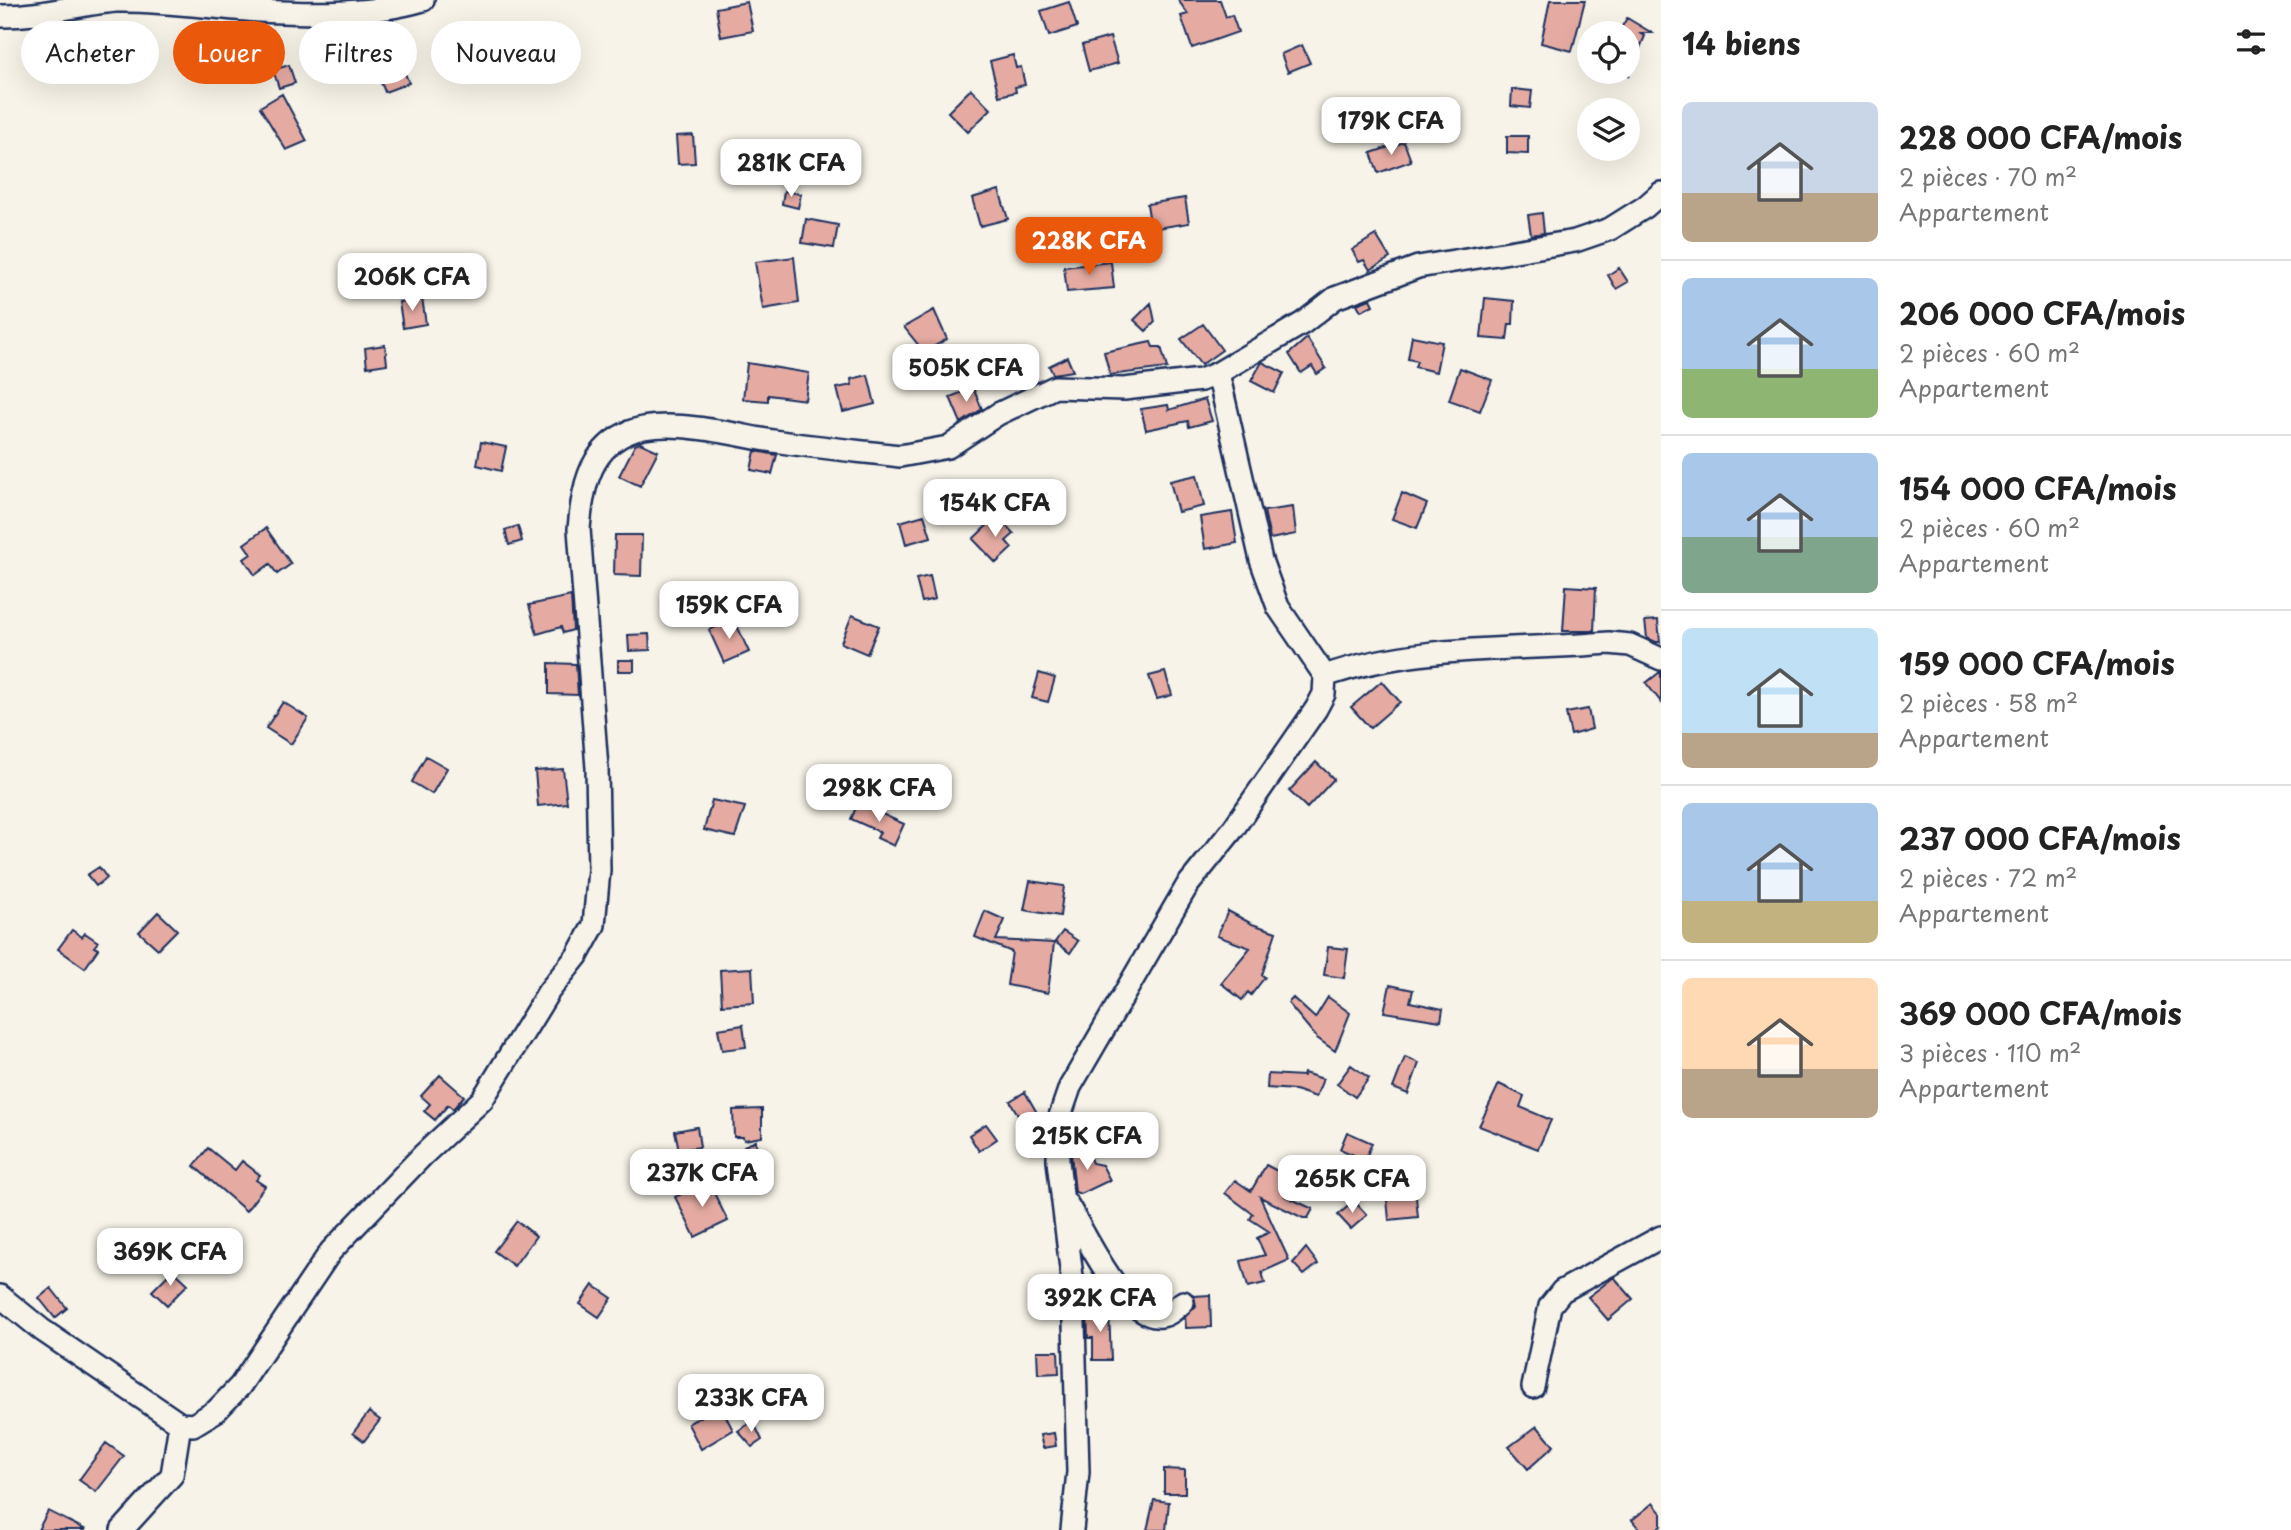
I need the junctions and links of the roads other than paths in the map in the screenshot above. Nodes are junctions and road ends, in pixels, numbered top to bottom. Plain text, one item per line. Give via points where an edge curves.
1 (423, 0) edge
2 (0, 16) edge
3 (1661, 193) edge
4 (1218, 373) junction
5 (1661, 659) edge
6 (1325, 676) junction
7 (1062, 1195) junction
8 (1661, 1237) edge
9 (0, 1296) edge
10 (1183, 1302) dead end
11 (1533, 1387) dead end
12 (180, 1424) junction
13 (122, 1530) edge
14 (1072, 1530) edge

1 - 2 street via 320,13 116,1
3 - 4 street via 1610,229 1575,241 1418,267 1335,298 1303,323
4 - 6 street via 1261,560 1278,607
4 - 12 street via 1202,380 1124,389 1055,387 998,414 948,447 927,453 900,456 691,428 646,428 626,433 608,446 593,463 587,479 579,529 597,768 594,925 482,1100 331,1251 240,1386 216,1411 193,1425
5 - 6 street via 1630,645 1609,643 1414,654
6 - 7 street via 1324,694 1316,709 1233,829 1187,886 1070,1087 1058,1122
7 - 10 street via 1113,1282 1130,1302 1144,1314 1159,1317
7 - 14 street via 1073,1286 1078,1472
8 - 11 street via 1580,1279 1556,1298 1550,1306
9 - 12 street
12 - 13 street via 172,1475

